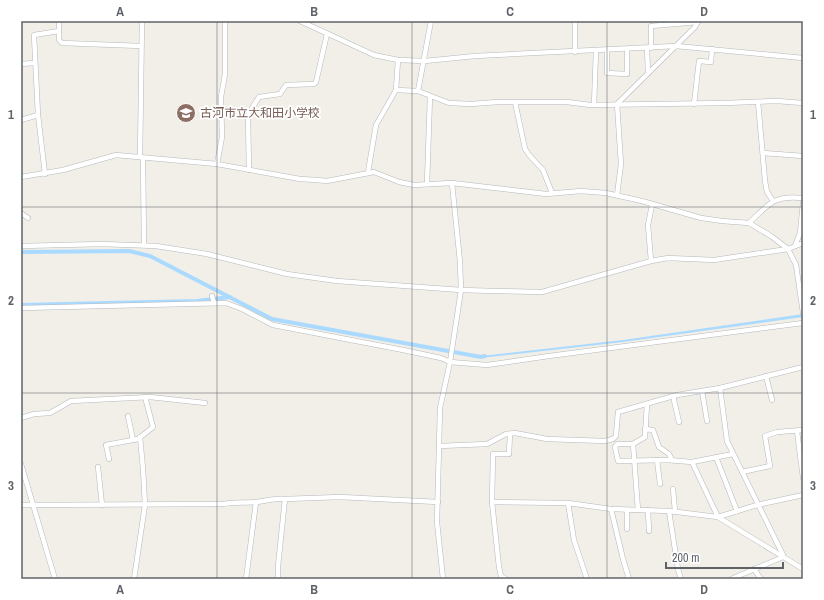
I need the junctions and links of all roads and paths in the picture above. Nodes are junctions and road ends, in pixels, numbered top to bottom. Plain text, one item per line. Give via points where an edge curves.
1 (59, 21) edge
2 (142, 21) edge
3 (225, 21) edge
4 (300, 21) edge
5 (431, 21) edge
6 (575, 21) edge
7 (698, 22) edge
8 (59, 31) junction
9 (327, 34) junction
10 (142, 46) junction
11 (676, 46) junction
12 (649, 48) junction
13 (627, 49) junction
14 (712, 49) junction
15 (606, 50) junction
16 (596, 51) junction
17 (575, 52) junction
18 (803, 58) edge
19 (398, 60) junction
20 (424, 61) junction
21 (34, 63) junction
22 (21, 64) edge
23 (648, 73) junction
24 (396, 90) junction
25 (418, 92) junction
26 (430, 96) junction
27 (515, 102) junction
28 (758, 102) junction
29 (803, 103) edge
30 (594, 104) junction
31 (617, 104) junction
32 (694, 104) junction
33 (38, 115) junction
34 (21, 120) edge
35 (763, 152) junction
36 (803, 156) edge
37 (141, 158) junction
38 (217, 164) junction
39 (249, 170) junction
40 (368, 172) junction
41 (45, 174) junction
42 (21, 177) edge
43 (452, 183) junction
44 (427, 184) junction
45 (552, 193) junction
46 (617, 195) junction
47 (803, 198) edge
48 (773, 201) junction
49 (803, 203) edge
50 (652, 204) junction
51 (21, 213) edge
52 (28, 218) dead end
53 (749, 223) junction
54 (803, 243) edge
55 (144, 245) junction
56 (21, 246) edge
57 (795, 246) junction
58 (788, 250) junction
59 (651, 261) junction
60 (461, 290) junction
61 (212, 296) dead end
62 (214, 303) junction
63 (21, 308) edge
64 (803, 313) edge
65 (803, 323) edge
66 (450, 362) junction
67 (802, 368) edge
68 (803, 373) edge
69 (766, 376) junction
70 (720, 388) junction
71 (702, 391) junction
72 (672, 396) junction
73 (145, 397) junction
74 (772, 400) dead end
75 (205, 403) dead end
76 (647, 404) junction
77 (128, 416) dead end
78 (21, 418) edge
79 (708, 421) dead end
80 (679, 422) dead end
81 (645, 429) junction
82 (803, 430) edge
83 (797, 431) junction
84 (510, 434) junction
85 (140, 437) junction
86 (133, 440) junction
87 (633, 444) junction
88 (439, 446) junction
89 (733, 454) junction
90 (716, 457) junction
91 (109, 459) dead end
92 (657, 460) junction
93 (672, 460) junction
94 (635, 461) junction
95 (692, 462) junction
96 (21, 464) edge
97 (98, 467) dead end
98 (742, 472) junction
99 (803, 478) edge
100 (660, 484) dead end
101 (673, 489) dead end
102 (803, 495) edge
103 (285, 499) junction
104 (256, 502) junction
105 (438, 502) junction
106 (492, 502) junction
107 (568, 503) junction
108 (21, 505) edge
109 (102, 505) junction
110 (144, 505) junction
111 (757, 505) junction
112 (33, 506) junction
113 (611, 509) junction
114 (627, 510) junction
115 (638, 510) junction
116 (648, 510) junction
117 (669, 510) junction
118 (675, 511) junction
119 (737, 511) junction
120 (718, 517) junction
121 (627, 529) dead end
122 (649, 531) dead end
123 (783, 557) junction
124 (754, 569) junction
125 (803, 569) edge
126 (55, 579) edge
127 (134, 579) edge
128 (246, 579) edge
129 (278, 579) edge
130 (443, 579) edge
131 (506, 579) edge
132 (587, 579) edge
133 (629, 579) edge
134 (681, 579) edge
135 (731, 579) edge
136 (761, 579) edge

1 - 8 street
2 - 10 street
3 - 38 street via 225,74 221,97 222,137
4 - 9 street
5 - 20 street
6 - 17 street
7 - 11 street
7 - 12 street via 651,26
8 - 10 street via 59,40 62,43
8 - 21 street via 34,35
9 - 19 street via 374,55
9 - 39 street via 316,82 286,85 280,94 259,97 249,113
10 - 37 street
11 - 12 street
11 - 14 street
11 - 23 street
12 - 13 street
12 - 23 street
13 - 15 street
13 - 15 street via 627,74 607,73
14 - 18 street
14 - 32 street via 711,62 699,61
15 - 16 street
16 - 17 street
16 - 30 street
17 - 20 street
19 - 20 street
19 - 24 street
20 - 25 street
21 - 22 street
21 - 33 street
23 - 31 street
24 - 25 street
24 - 40 street via 376,125
25 - 26 street
26 - 27 street via 449,103
26 - 44 street
27 - 30 street
27 - 45 street via 525,149 543,170
28 - 29 street
28 - 32 street
28 - 35 street
30 - 31 street
31 - 32 street
31 - 46 street via 621,164
33 - 34 street
33 - 41 street
35 - 36 street
35 - 48 street via 767,192
37 - 38 street
37 - 41 street via 116,155
37 - 55 street
38 - 39 street
39 - 40 street via 322,180
40 - 44 street via 377,172 399,182
41 - 42 street
43 - 44 street
43 - 45 street
43 - 60 street
45 - 46 street via 606,192
46 - 50 street
47 - 48 street via 787,197
48 - 53 street
49 - 57 street via 800,233
50 - 53 street via 701,218
50 - 59 street via 648,225
51 - 52 street
53 - 58 street
54 - 57 street
55 - 56 street
55 - 60 street via 190,250 287,274 337,281
57 - 58 street
58 - 59 street via 714,260 668,258
58 - 64 street via 796,265
59 - 60 street via 542,292
60 - 66 street
61 - 62 street
62 - 63 street
62 - 66 street via 232,305 273,325 403,350
65 - 66 street via 487,365
66 - 88 street via 440,408
67 - 68 street
67 - 69 street
69 - 70 street
69 - 74 street
70 - 71 street
70 - 89 street via 727,441
71 - 72 street
71 - 79 street
72 - 76 street
72 - 80 street
73 - 75 street
73 - 78 street via 71,401 50,413
73 - 85 street via 153,427
76 - 81 street
76 - 84 street via 618,412 616,436 605,441 547,439
77 - 86 street
81 - 87 street via 645,437
81 - 93 street via 653,430 659,446
82 - 83 street
83 - 98 street via 777,432 765,436 770,466
83 - 99 street
84 - 88 street via 487,444
84 - 106 street via 509,454 493,454
85 - 86 street
85 - 110 street
86 - 91 street via 106,445
87 - 94 street
87 - 94 street via 618,444 615,447 618,461
88 - 105 street
89 - 90 street
89 - 98 street
90 - 95 street
90 - 119 street
92 - 93 street
92 - 94 street
92 - 100 street
93 - 95 street
94 - 115 street
95 - 120 street
96 - 112 street
97 - 109 street
98 - 111 street
101 - 118 street
102 - 111 street
103 - 104 street
103 - 105 street via 340,497
103 - 129 street
104 - 110 street
104 - 128 street
105 - 130 street
106 - 107 street
106 - 131 street via 499,567 501,576
107 - 113 street
107 - 132 street via 574,540
108 - 112 street
109 - 110 street
109 - 112 street
110 - 127 street
111 - 119 street
111 - 123 street
112 - 126 street
113 - 114 street
113 - 133 street
114 - 115 street
114 - 121 street
115 - 116 street
116 - 117 street
116 - 122 street
117 - 118 street
117 - 134 street
118 - 120 street
119 - 120 street
120 - 123 street
123 - 124 street
123 - 125 street
124 - 135 street
124 - 136 street

